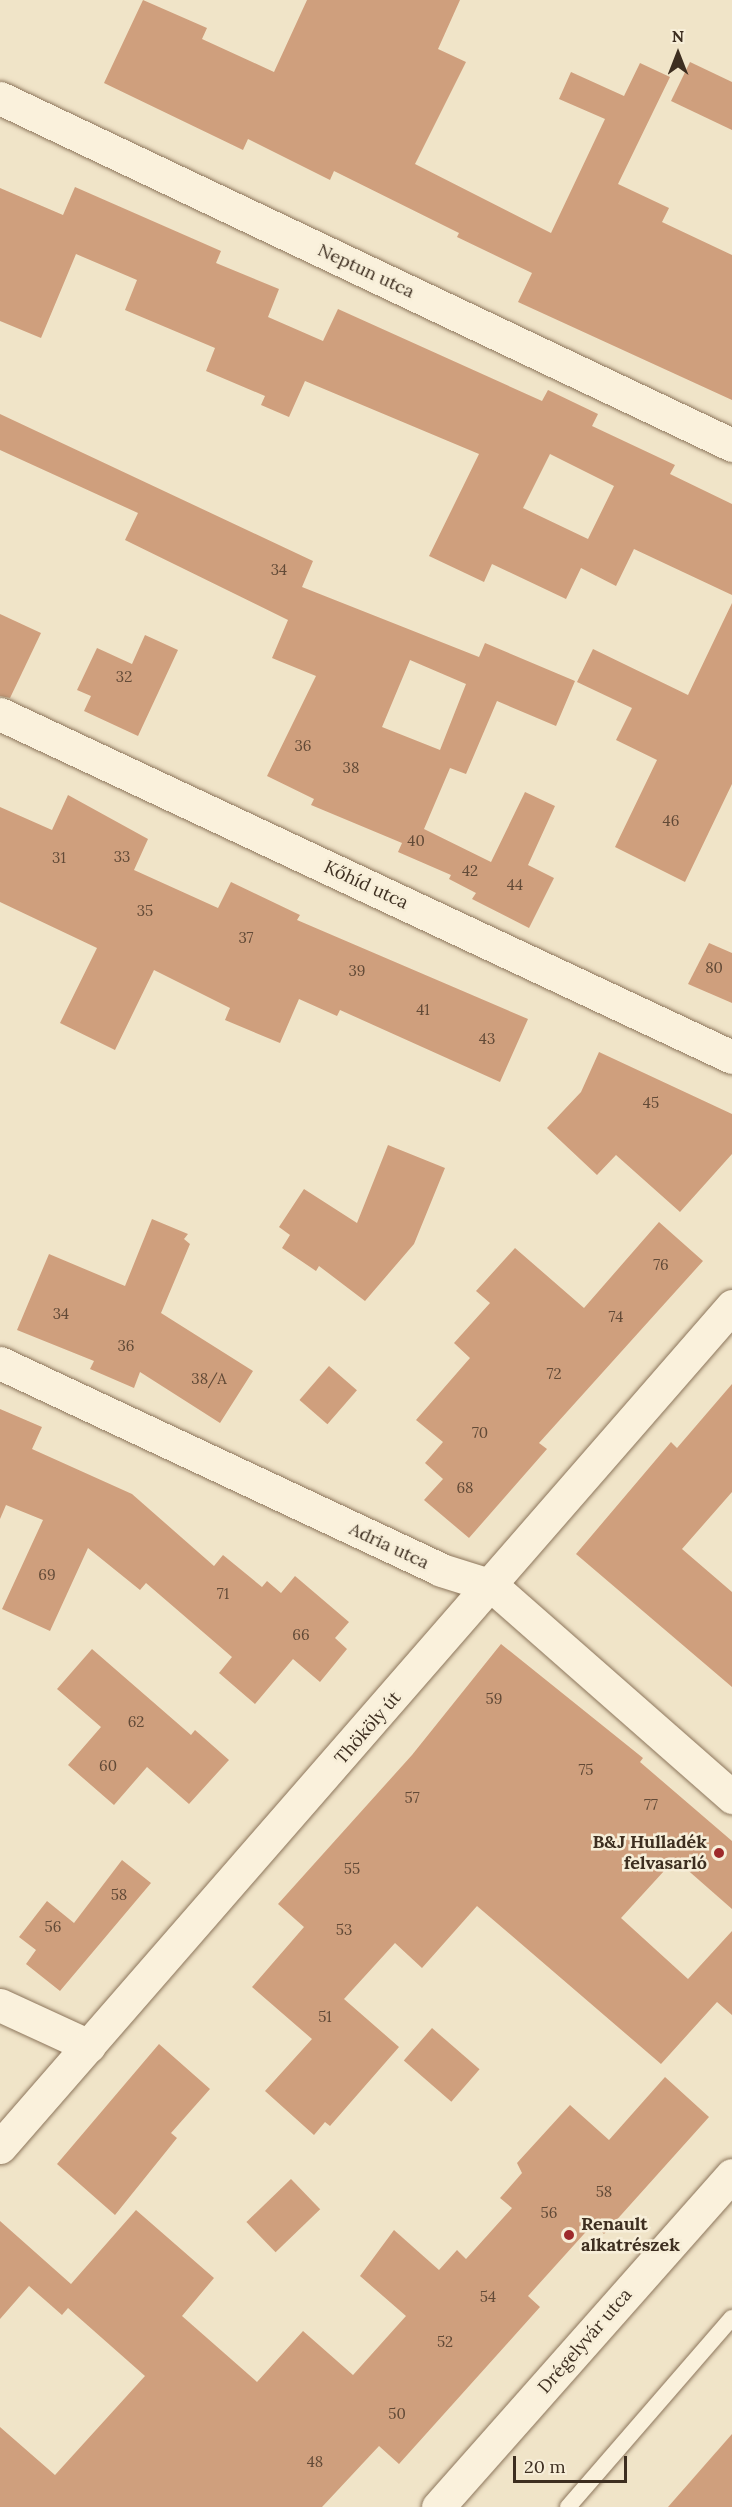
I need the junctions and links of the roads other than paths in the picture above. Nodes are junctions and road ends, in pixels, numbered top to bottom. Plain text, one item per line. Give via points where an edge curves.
1 (0, 98) edge
2 (732, 445) edge
3 (0, 714) edge
4 (732, 1057) edge
5 (732, 1306) edge
6 (0, 1363) edge
7 (492, 1586) junction
8 (732, 1797) edge
9 (0, 2005) edge
10 (89, 2046) junction
11 (0, 2147) edge
12 (732, 2175) edge
13 (732, 2318) edge
14 (438, 2507) edge
15 (568, 2507) edge

1 - 2 street, Neptun utca
3 - 4 street, Kőhíd utca
5 - 7 street, Thököly út
6 - 7 street, Adria utca via 441,1570
7 - 8 street, Adria utca
7 - 10 street, Thököly út
9 - 10 street
10 - 11 street, Thököly út
12 - 14 street, Drégelyvár utca
13 - 15 lane

